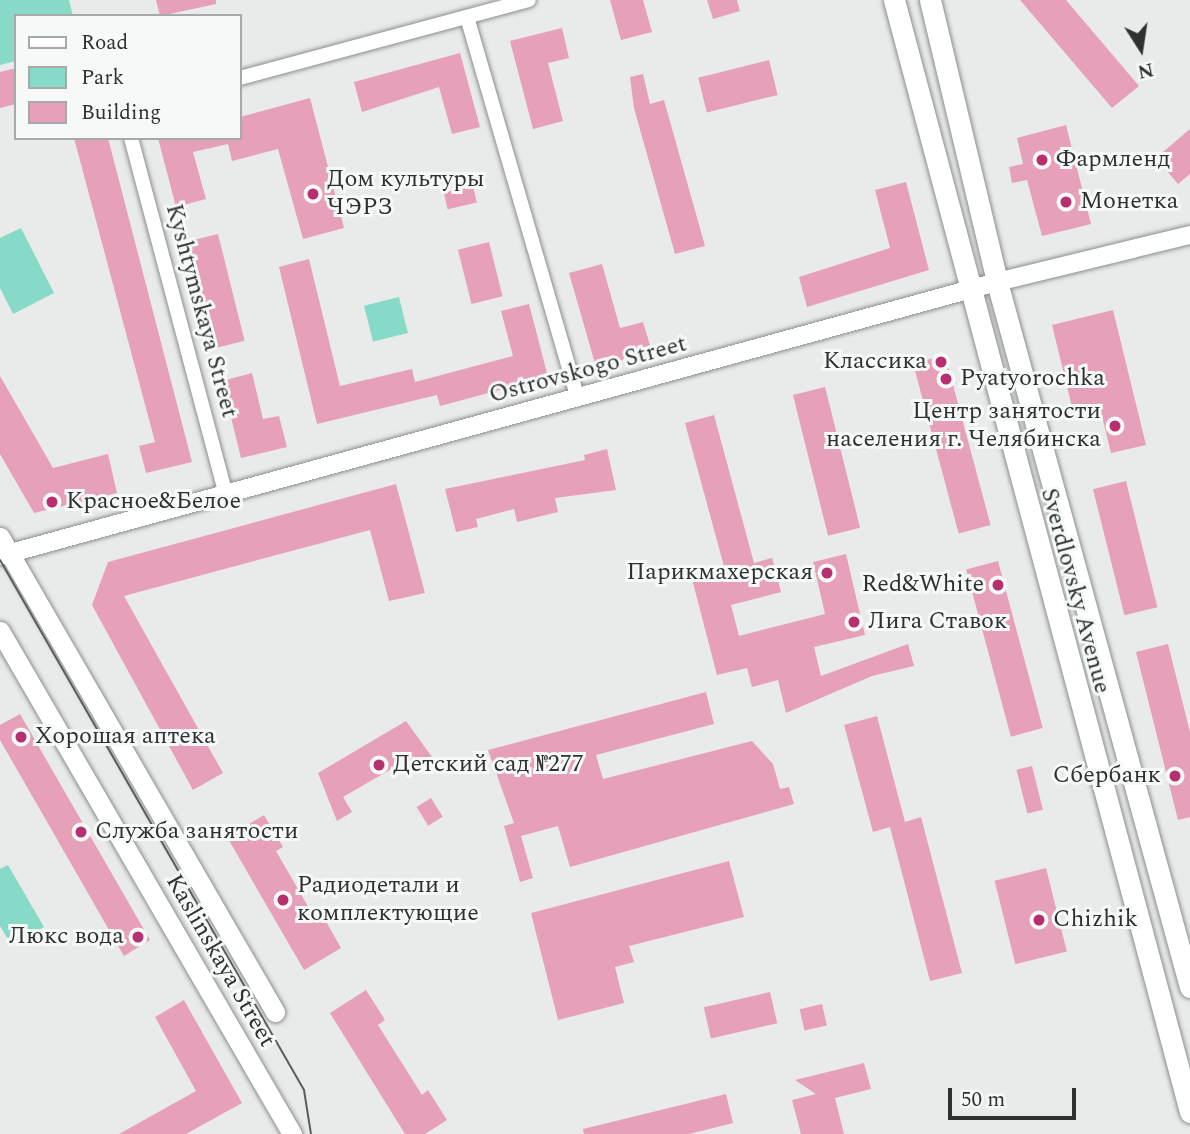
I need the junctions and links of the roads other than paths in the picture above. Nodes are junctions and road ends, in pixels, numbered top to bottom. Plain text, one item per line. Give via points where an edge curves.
1 (529, 0) edge
2 (894, 0) edge
3 (930, 0) edge
4 (467, 17) junction
5 (242, 77) edge
6 (132, 140) edge
7 (1190, 235) edge
8 (997, 282) junction
9 (968, 290) junction
10 (578, 398) junction
11 (226, 495) junction
12 (3, 549) edge
13 (0, 631) edge
14 (1190, 987) edge
15 (275, 1012) dead end
16 (1190, 1112) edge
17 (292, 1134) edge

1 - 4 street
2 - 9 main road, Sverdlovsky Avenue
3 - 8 main road, Sverdlovsky Avenue
4 - 5 street
4 - 10 street
6 - 11 street, Kyshtymskaya Street
7 - 8 street, Ostrovskogo Street
8 - 9 street, Ostrovskogo Street
8 - 14 main road, Sverdlovsky Avenue
9 - 10 street, Ostrovskogo Street
9 - 16 main road, Sverdlovsky Avenue
10 - 11 street, Ostrovskogo Street
11 - 12 street, Ostrovskogo Street
12 - 15 main road, Kaslinskaya Street
13 - 17 main road, Kaslinskaya Street

